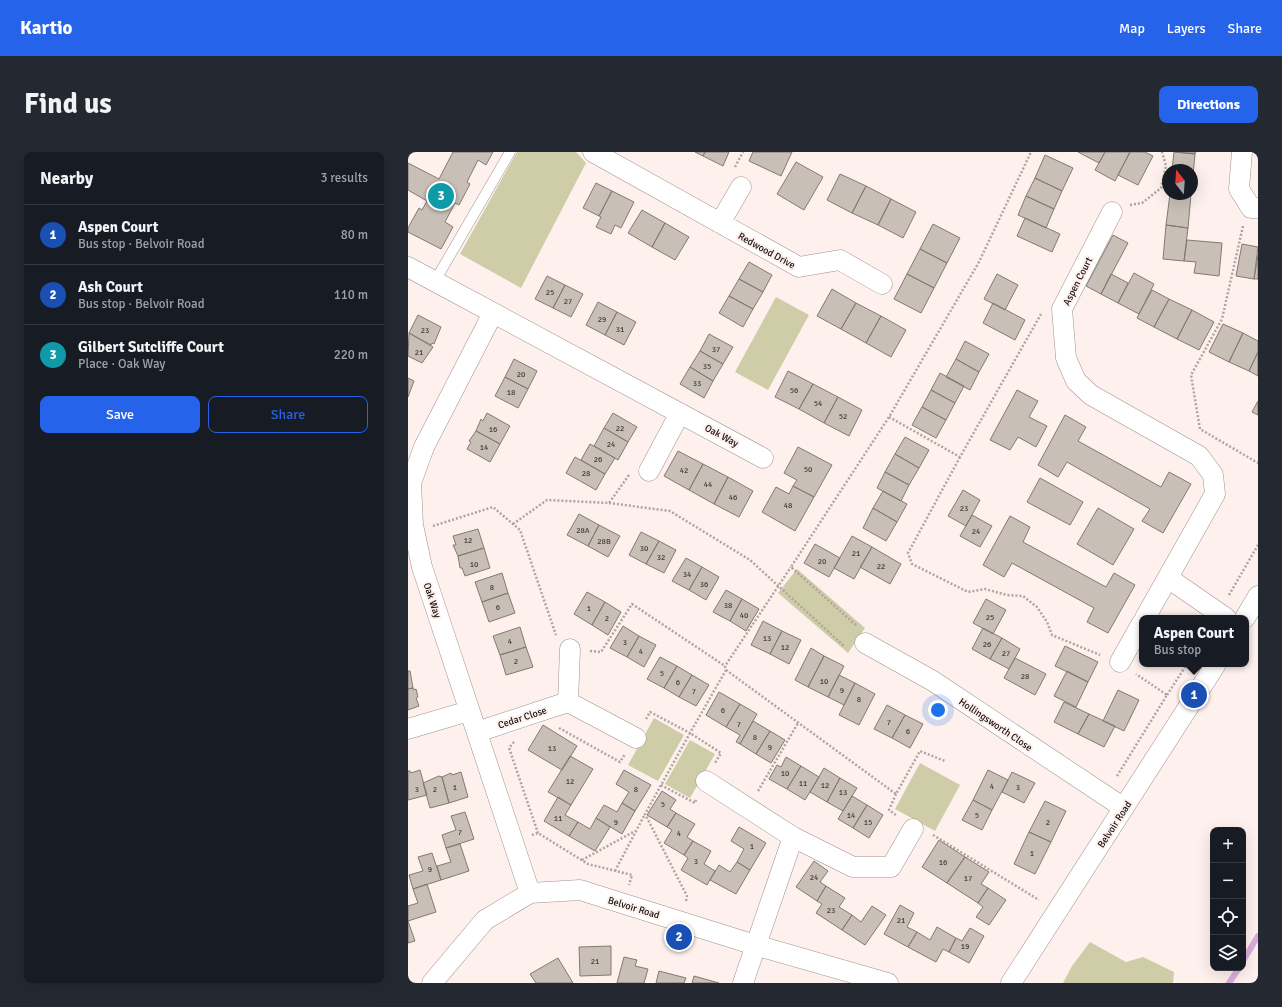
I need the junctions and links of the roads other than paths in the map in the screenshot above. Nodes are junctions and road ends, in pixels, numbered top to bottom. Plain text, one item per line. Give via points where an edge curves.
1 (510, 152) edge
2 (593, 152) edge
3 (1242, 152) edge
4 (741, 187) dead end
5 (1253, 206) edge
6 (1112, 212) road end
7 (720, 223) junction
8 (408, 267) edge
9 (435, 282) junction
10 (882, 284) dead end
11 (493, 313) junction
12 (680, 413) junction
13 (763, 458) dead end
14 (649, 471) road end
15 (410, 483) edge
16 (1168, 578) junction
17 (1258, 596) edge
18 (1147, 615) edge
19 (1221, 615) edge
20 (1247, 615) edge
21 (1139, 628) edge
22 (865, 643) road end
23 (570, 649) road end
24 (1120, 662) road end
25 (1214, 667) edge
26 (568, 702) junction
27 (470, 711) junction
28 (408, 729) edge
29 (477, 732) junction
30 (636, 738) road end
31 (706, 781) road end
32 (1124, 808) junction
33 (913, 829) road end
34 (793, 837) junction
35 (530, 893) junction
36 (755, 945) junction
37 (432, 983) edge
38 (744, 983) edge
39 (888, 983) edge
40 (1011, 983) edge

1 - 9 lane
2 - 7 street, Redwood Drive
3 - 5 street via 1239,189
4 - 7 street
6 - 16 street, Aspen Court via 1062,310 1066,358 1076,381 1091,395 1199,456 1213,475 1215,494
7 - 10 street, Redwood Drive via 799,267 840,260
8 - 9 street, Oak Way
9 - 11 street, Oak Way
11 - 12 street, Oak Way
11 - 15 street, Oak Way via 424,447
12 - 13 street, Oak Way
12 - 14 street
15 - 27 street, Oak Way via 414,531 422,567
16 - 18 street, Aspen Court
16 - 19 street
17 - 20 street
21 - 24 street
22 - 32 street, Hollingsworth Close via 933,681
23 - 26 street
25 - 32 street, Belvoir Road
26 - 29 street, Cedar Close
26 - 30 street
27 - 28 street
27 - 29 street, Oak Way
29 - 35 street, Oak Way
31 - 34 street
32 - 40 street, Belvoir Road
33 - 34 street via 891,867 853,867
34 - 36 street
35 - 36 street, Belvoir Road via 580,890
35 - 37 street, Belvoir Road via 485,920
36 - 38 street
36 - 39 street, Belvoir Road

